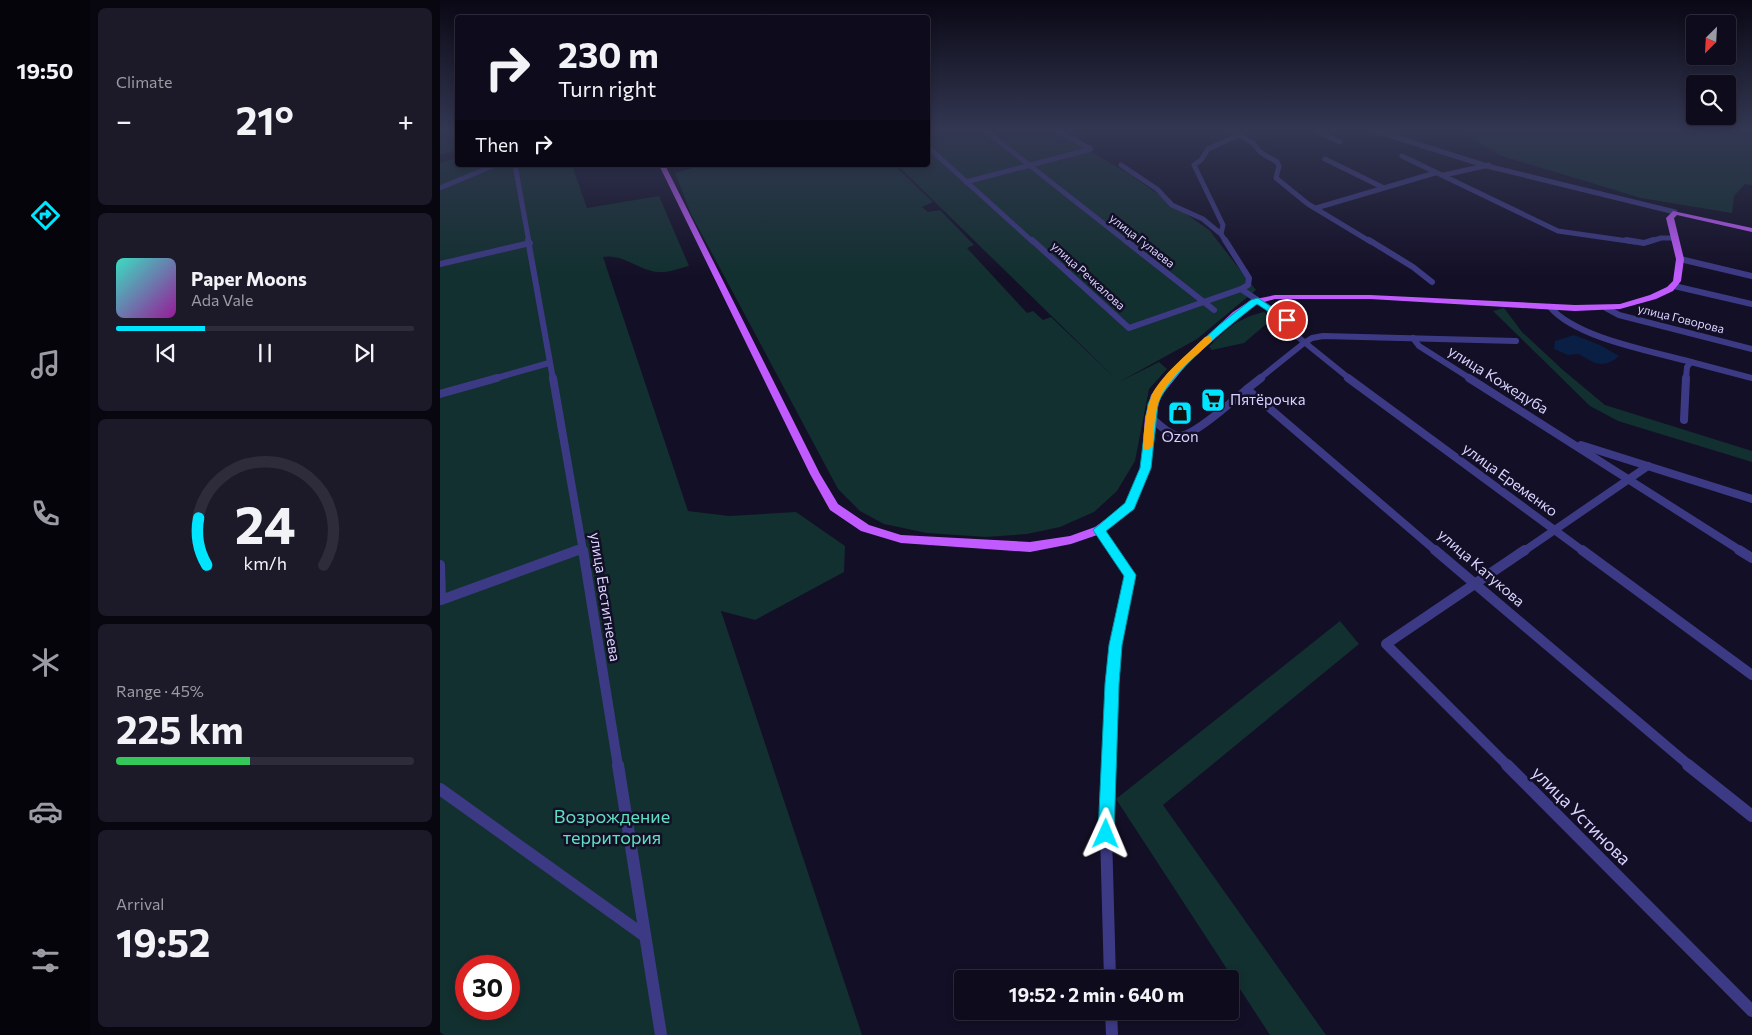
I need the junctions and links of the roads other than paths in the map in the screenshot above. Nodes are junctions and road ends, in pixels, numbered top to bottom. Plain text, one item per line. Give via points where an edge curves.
1 (461, 179) edge
2 (518, 179) edge
3 (669, 179) edge
4 (963, 179) edge
5 (977, 179) edge
6 (1047, 179) edge
7 (1142, 179) edge
8 (1201, 179) edge
9 (1278, 179) edge
10 (1366, 179) edge
11 (1411, 179) edge
12 (1454, 179) edge
13 (1546, 179) edge
14 (966, 182) junction
15 (1382, 187) junction
16 (440, 188) edge
17 (1316, 208) junction
18 (1675, 212) junction
19 (1752, 230) edge
20 (1221, 234) junction
21 (1675, 238) junction
22 (530, 243) junction
23 (1680, 259) junction
24 (440, 264) edge
25 (1752, 276) edge
26 (1432, 282) dead end
27 (1674, 286) junction
28 (1241, 289) junction
29 (1202, 301) junction
30 (1258, 301) junction
31 (1752, 304) edge
32 (1550, 307) junction
33 (1606, 308) junction
34 (1214, 310) dead end
35 (1413, 338) junction
36 (1516, 341) dead end
37 (1304, 343) junction
38 (1752, 349) edge
39 (1691, 362) junction
40 (549, 363) junction
41 (1752, 378) edge
42 (1247, 389) junction
43 (440, 394) edge
44 (1150, 417) junction
45 (1684, 420) dead end
46 (1571, 442) junction
47 (1648, 466) junction
48 (1629, 479) junction
49 (1752, 498) edge
50 (1099, 530) junction
51 (1556, 531) junction
52 (582, 548) junction
53 (1752, 558) edge
54 (440, 565) edge
55 (1474, 582) junction
56 (1752, 675) edge
57 (440, 789) edge
58 (1752, 816) edge
59 (645, 936) junction
60 (1110, 970) edge
61 (1752, 1011) edge
62 (1111, 1020) edge
63 (661, 1035) edge
64 (1112, 1035) edge

1 - 16 street
2 - 22 street, улица Евстигнеева
3 - 50 main road via 834,507 865,528 901,539 1030,547 1071,540
4 - 14 street, улица Речкалова
5 - 14 street
6 - 29 street, улица Гулаева
7 - 20 street via 1172,205 1203,219
8 - 20 street via 1223,226
9 - 17 street
10 - 15 street
11 - 15 street
12 - 21 street via 1558,231 1644,243
13 - 18 street
14 - 29 street, улица Речкалова via 1129,328
15 - 17 street
17 - 26 street
18 - 19 main road
18 - 21 main road via 1670,218
20 - 28 street via 1249,278 1248,285
21 - 23 main road
22 - 24 street
22 - 40 street, улица Евстигнеева
23 - 25 street
23 - 27 main road
27 - 31 street
27 - 33 main road via 1644,300
28 - 29 street, улица Речкалова
28 - 30 street
29 - 34 street, улица Гулаева
30 - 32 main road via 1275,297 1370,297
30 - 37 street, улица Еременко via 1287,320 1293,333
30 - 44 main road via 1231,319 1172,374 1156,395
32 - 33 main road
32 - 39 street via 1569,325 1585,332
33 - 38 street, улица Говорова via 1619,315
35 - 36 street, улица Кожедуба
35 - 37 street, улица Кожедуба via 1323,336
35 - 46 street, улица Кожедуба via 1419,346
37 - 42 street
37 - 51 street, улица Еременко
39 - 41 street
39 - 45 street via 1687,367
40 - 43 street
40 - 52 street, улица Евстигнеева
42 - 44 street via 1186,435 1178,436
42 - 55 street, улица Катукова
44 - 50 main road via 1146,468 1130,506
46 - 47 street, улица Кожедуба
46 - 48 street, улица Кожедуба
47 - 48 street
47 - 49 street, улица Кожедуба
48 - 51 street
48 - 53 street, улица Кожедуба
50 - 60 street via 1130,575 1116,645 1106,782
51 - 55 street
51 - 56 street, улица Еременко
52 - 54 street via 441,600
52 - 59 street, улица Евстигнеева
55 - 58 street, улица Катукова via 1662,744
55 - 61 street, улица Устинова via 1386,644
57 - 59 street
59 - 63 street, улица Евстигнеева
62 - 64 street

